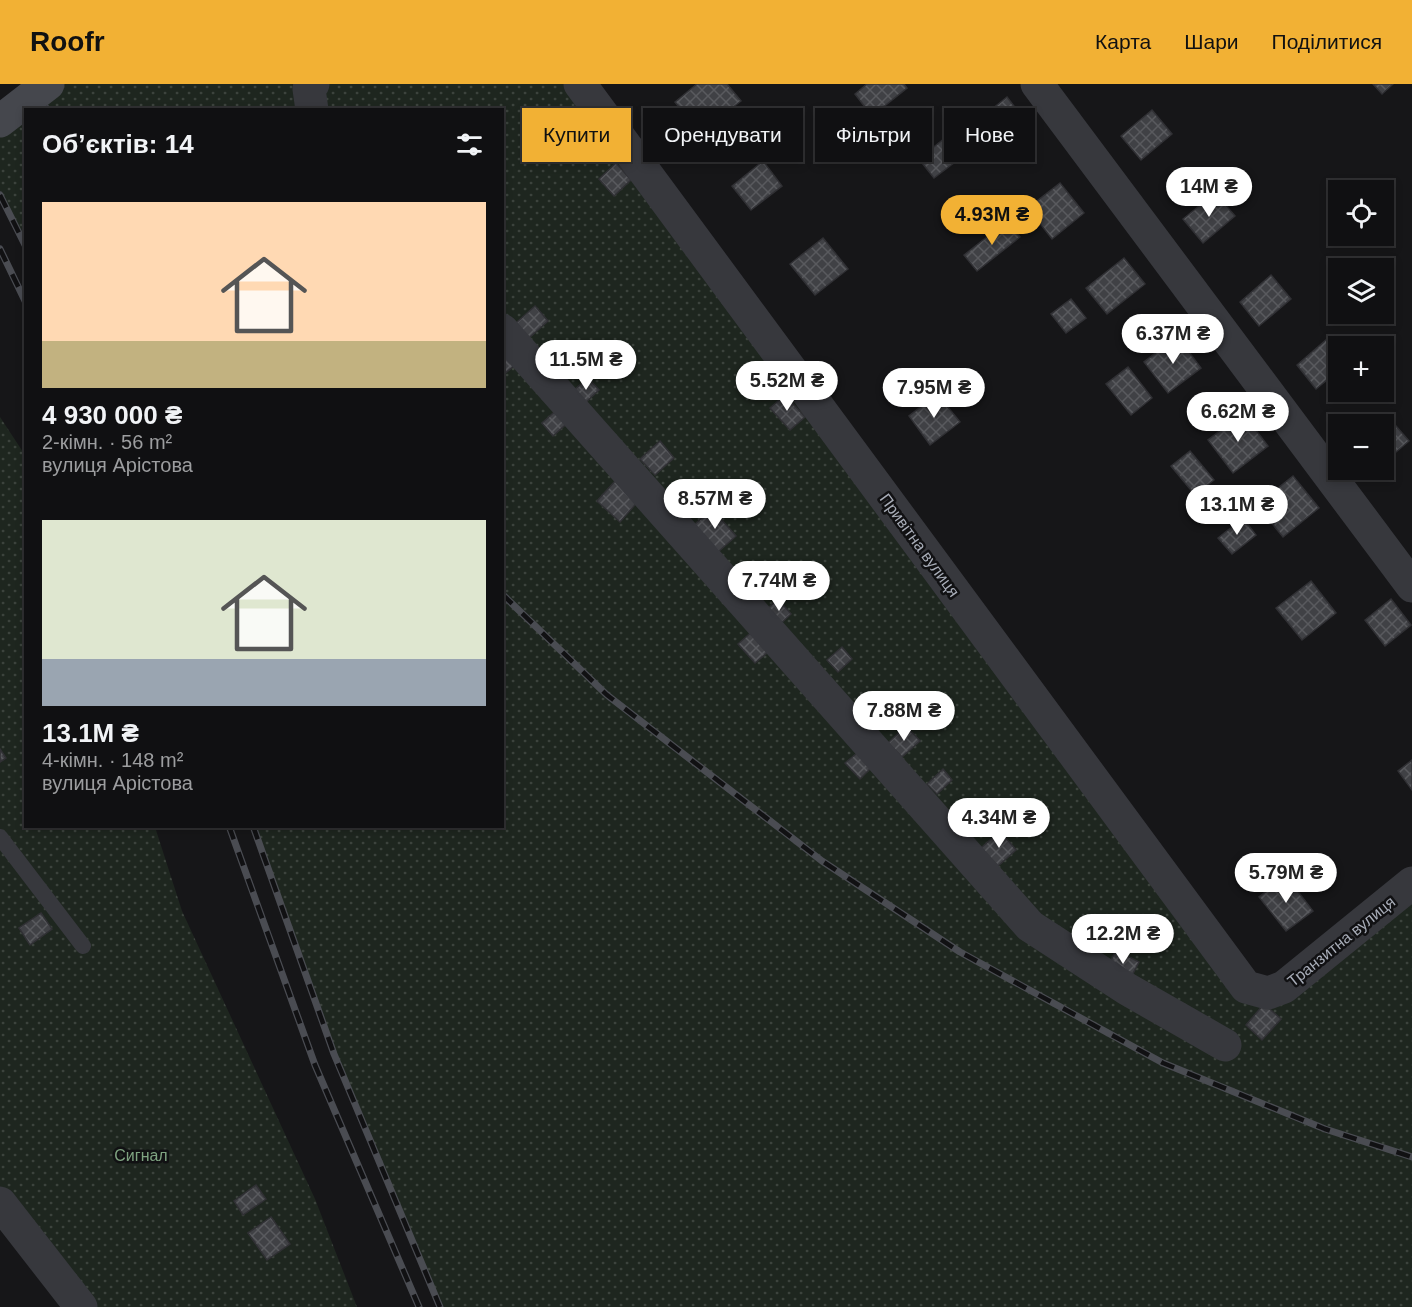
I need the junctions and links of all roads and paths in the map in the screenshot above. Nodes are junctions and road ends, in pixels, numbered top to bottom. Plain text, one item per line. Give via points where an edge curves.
1 (48, 84) edge
2 (313, 84) edge
3 (580, 84) edge
4 (1037, 84) edge
5 (312, 108) edge
6 (0, 121) edge
7 (504, 332) edge
8 (1412, 586) edge
9 (0, 837) edge
10 (1412, 883) edge
11 (83, 946) dead end
12 (1268, 993) joint
13 (1225, 1045) dead end
14 (0, 1203) edge
15 (81, 1307) edge

1 - 6 street, bridge
2 - 5 street via 309,89
3 - 12 street, Привітна вулиця via 1246,987
4 - 8 street
7 - 13 street via 1030,926 1127,989
9 - 11 lane
10 - 12 street, Транзитна вулиця via 1284,987
14 - 15 street

